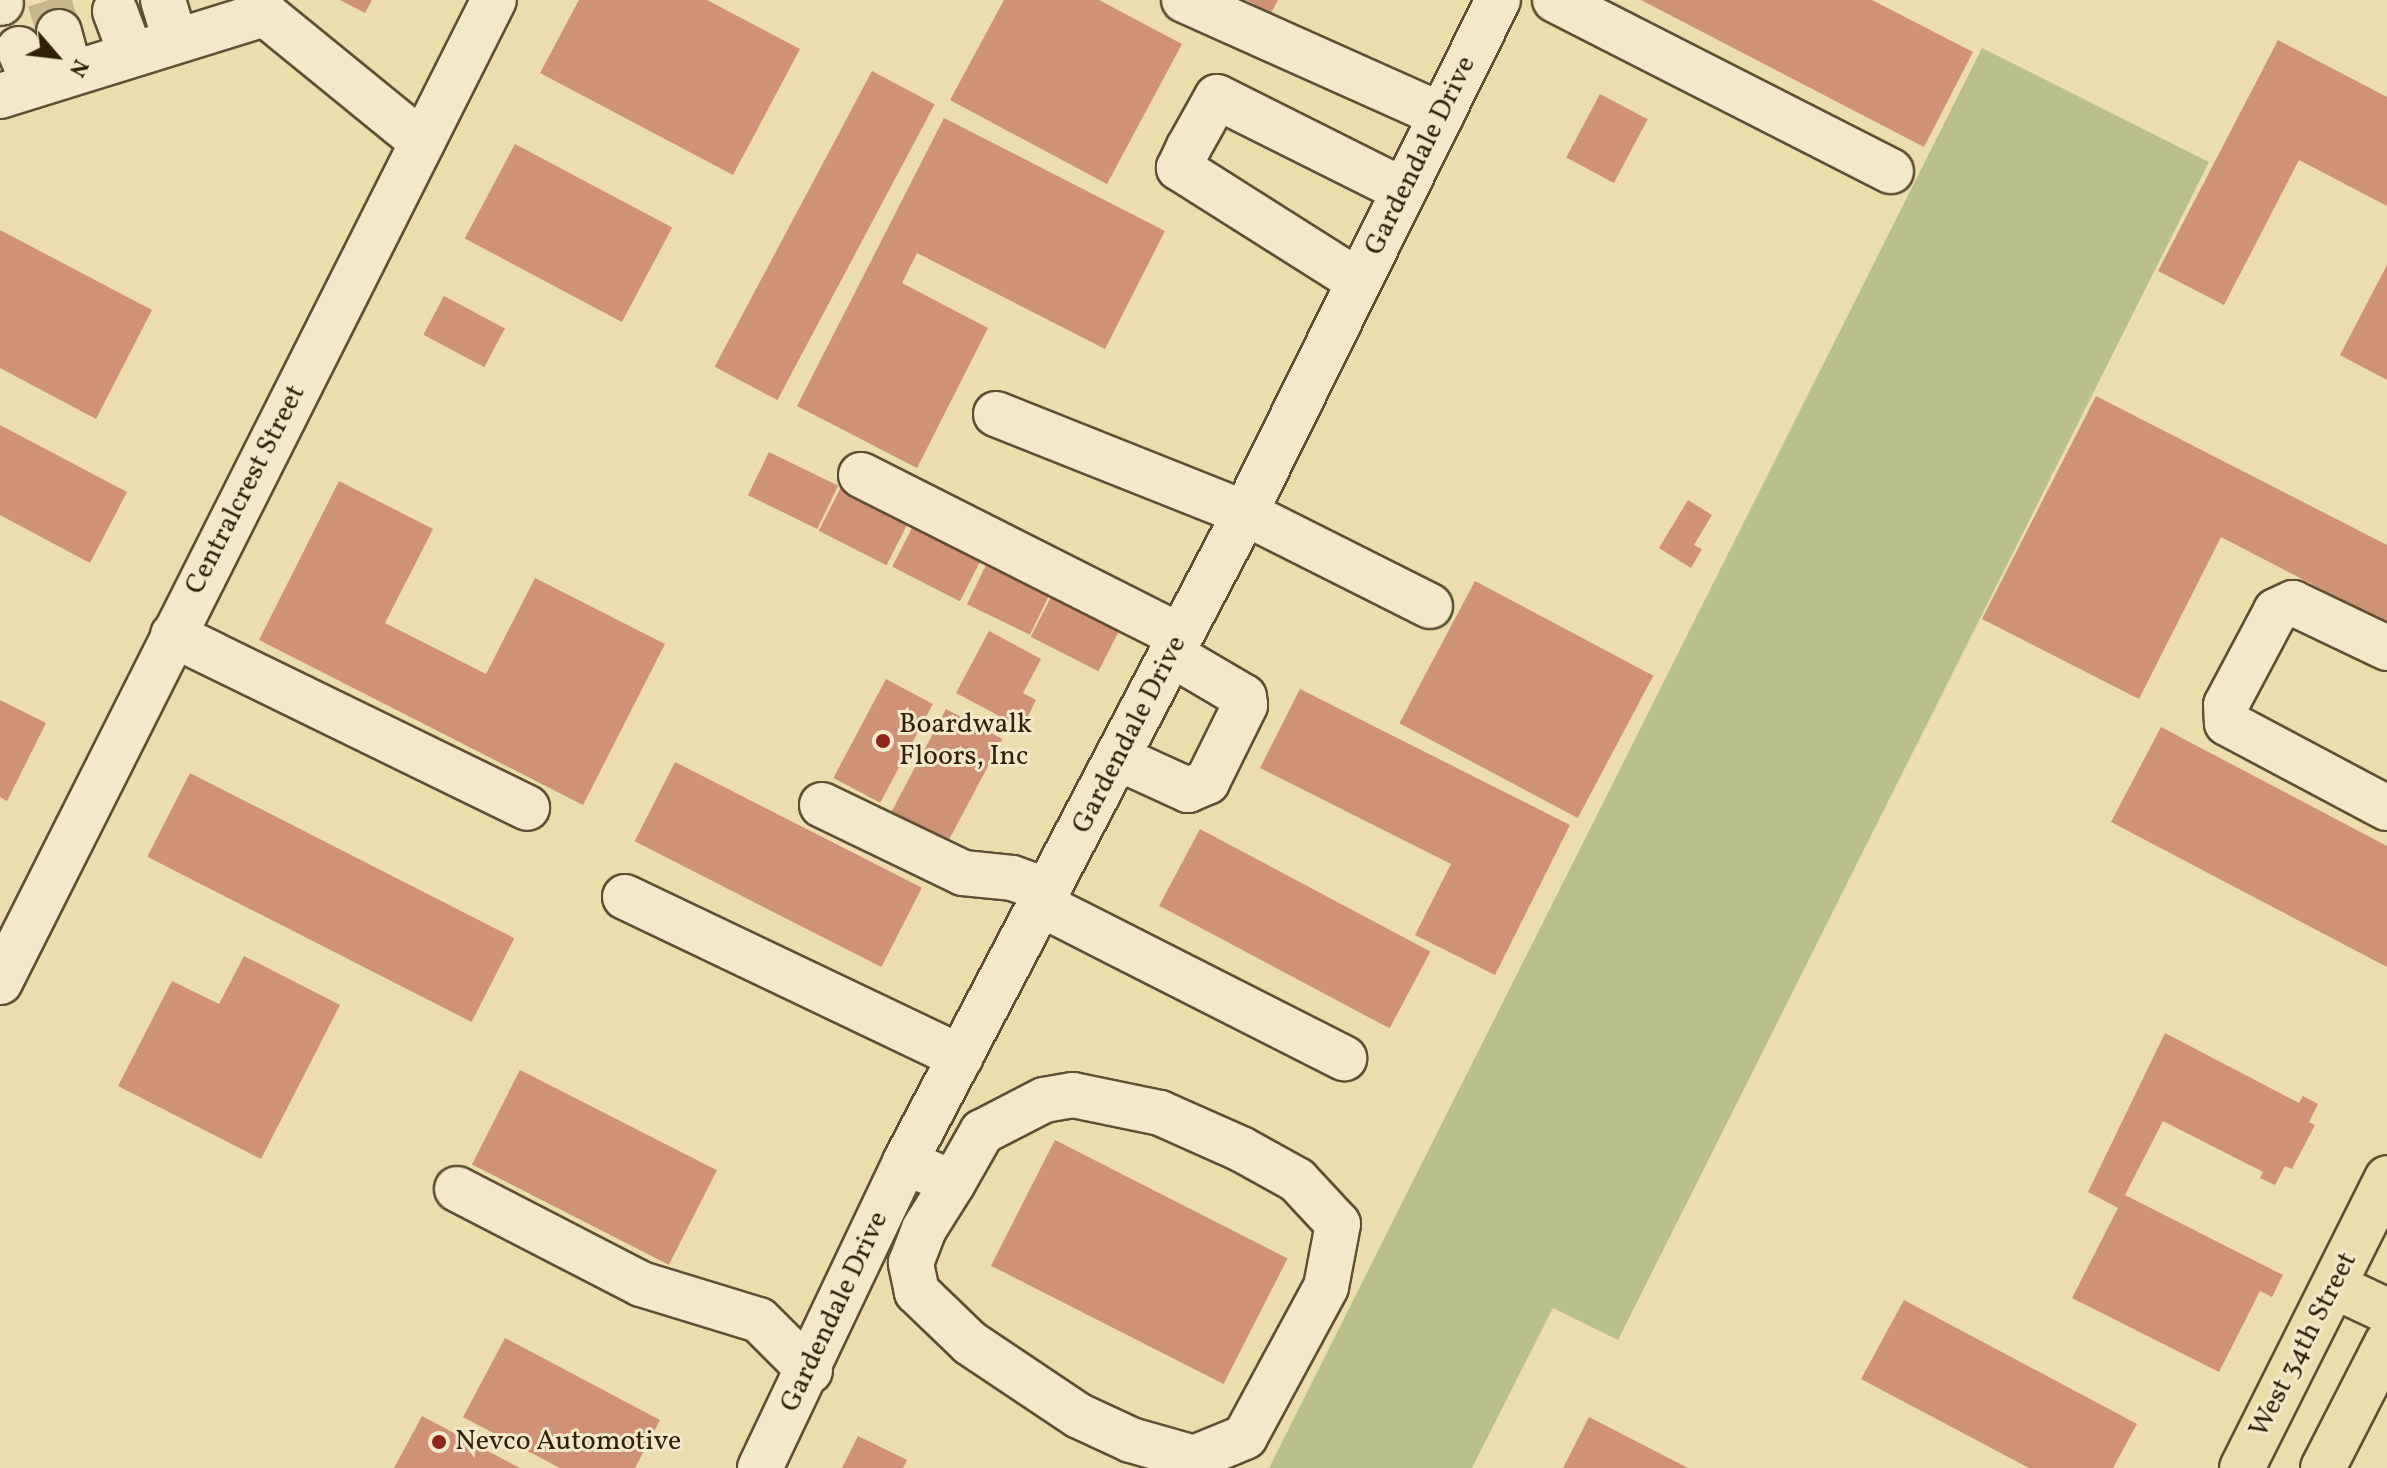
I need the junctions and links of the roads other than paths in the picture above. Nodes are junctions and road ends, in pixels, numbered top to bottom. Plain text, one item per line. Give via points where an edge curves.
1 (494, 0) edge
2 (1184, 0) edge
3 (1498, 0) edge
4 (1555, 0) edge
5 (262, 7) edge
6 (115, 11) dead end
7 (169, 20) edge
8 (59, 32) dead end
9 (131, 54) junction
10 (31, 76) edge
11 (1441, 115) junction
12 (422, 142) junction
13 (1891, 171) dead end
14 (1403, 190) junction
15 (1358, 281) junction
16 (996, 414) dead end
17 (861, 475) dead end
18 (1245, 513) junction
19 (1430, 606) dead end
20 (173, 635) junction
21 (1176, 645) junction
22 (2387, 648) edge
23 (1118, 758) junction
24 (822, 805) dead end
25 (527, 808) dead end
26 (2387, 808) edge
27 (625, 897) dead end
28 (1046, 898) junction
29 (0, 982) edge
30 (961, 1057) junction
31 (1344, 1058) dead end
32 (905, 1162) junction
33 (2387, 1178) edge
34 (953, 1183) junction
35 (457, 1189) dead end
36 (2334, 1286) junction
37 (2387, 1311) edge
38 (2387, 1343) edge
39 (810, 1371) junction
40 (760, 1468) edge
41 (2242, 1468) edge
42 (2323, 1468) edge

1 - 12 street, Centralcrest Street
2 - 11 street
3 - 11 street, Gardendale Drive
4 - 13 street
5 - 7 street
5 - 12 street
6 - 9 street
7 - 9 street
8 - 10 street
9 - 10 street
11 - 14 street, Gardendale Drive
12 - 20 street, Centralcrest Street
14 - 15 street, Gardendale Drive
14 - 15 street via 1217,97 1189,147 1179,168
15 - 18 street, Gardendale Drive
16 - 18 street
17 - 21 street
18 - 19 street
18 - 21 street, Gardendale Drive
20 - 25 street
20 - 29 street, Centralcrest Street
21 - 23 street, Gardendale Drive
21 - 23 street via 1244,697 1245,705 1207,782 1188,790
22 - 26 street via 2293,603 2276,611 2226,705 2227,723
23 - 28 street, Gardendale Drive
24 - 28 street via 963,873 1012,878
27 - 30 street
28 - 30 street, Gardendale Drive
28 - 31 street
30 - 32 street, Gardendale Drive
32 - 34 street
32 - 39 street, Gardendale Drive
33 - 36 main road, West 34th Street
34 - 34 street via 982,1132 1044,1100 1073,1095 1160,1113 1297,1180 1338,1224 1326,1287 1245,1437 1194,1458 1131,1440 1079,1416 970,1343 917,1292 911,1263 924,1229
35 - 39 street via 641,1284 759,1320
36 - 37 main road
36 - 41 main road, West 34th Street
38 - 42 main road
39 - 40 street, Gardendale Drive

